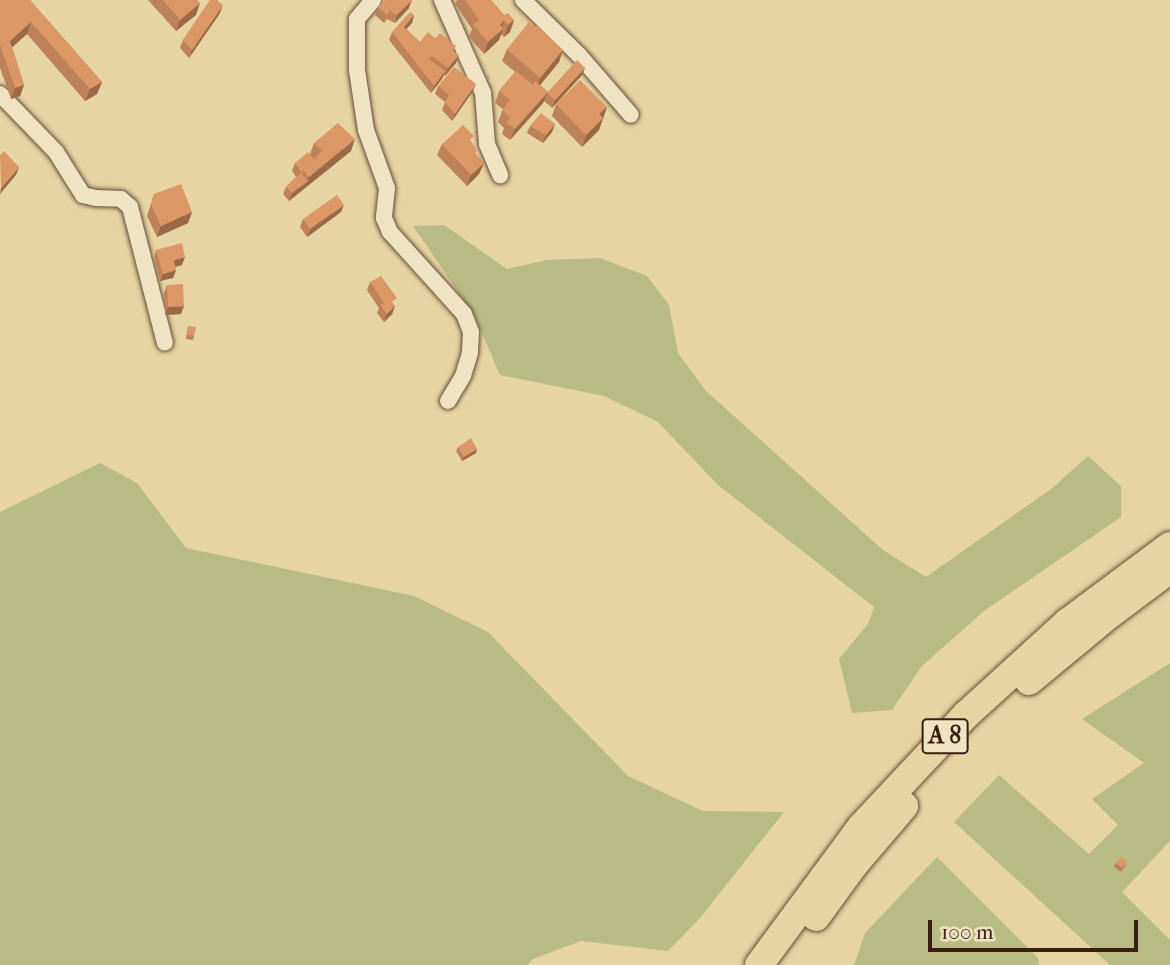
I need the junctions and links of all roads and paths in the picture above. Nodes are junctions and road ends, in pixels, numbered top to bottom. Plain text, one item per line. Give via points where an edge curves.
1 (373, 0) edge
2 (442, 0) edge
3 (523, 0) edge
4 (0, 94) edge
5 (631, 115) dead end
6 (500, 175) dead end
7 (165, 342) dead end
8 (448, 401) dead end
9 (1170, 546) edge
10 (1170, 569) edge
11 (759, 965) edge
12 (782, 965) edge

1 - 8 street via 357,19 357,70 366,130 387,188 384,218 390,232 464,314 471,332 463,376
2 - 6 street via 484,93 486,144
3 - 5 street
4 - 7 street via 56,152 83,195 121,198 130,207
9 - 11 highway, A 8 via 1068,622 966,715 862,826
10 - 12 highway, A 8 via 1041,670 974,733 853,866

